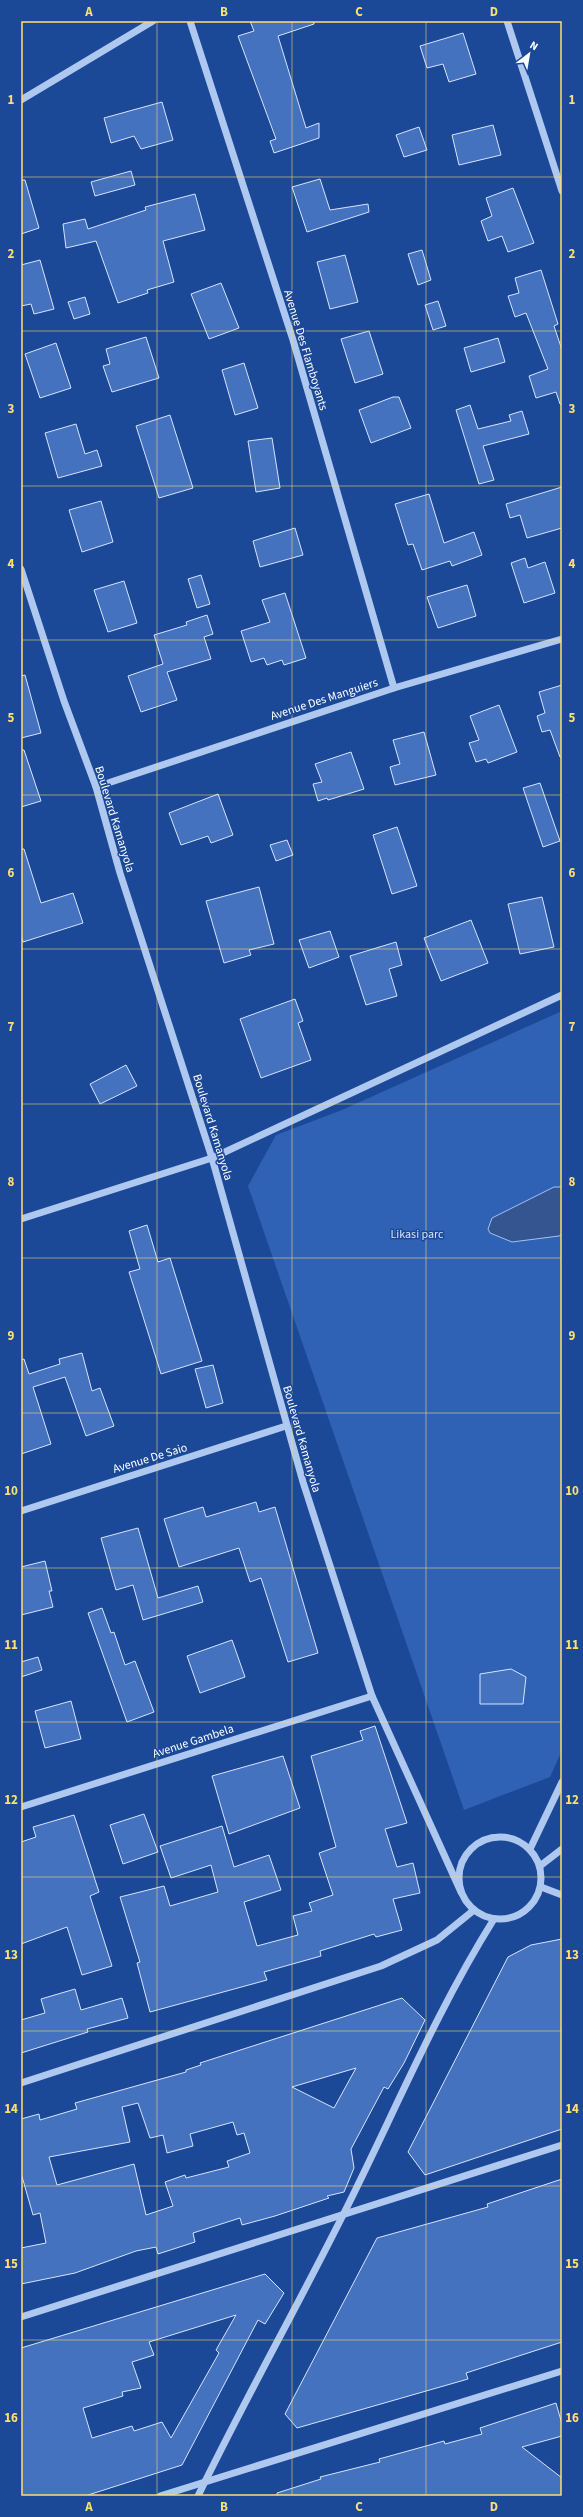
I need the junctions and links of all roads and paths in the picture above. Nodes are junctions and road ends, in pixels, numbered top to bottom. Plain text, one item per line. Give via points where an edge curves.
1 (153, 21) edge
2 (190, 21) edge
3 (507, 21) edge
4 (21, 100) edge
5 (562, 191) edge
6 (21, 569) edge
7 (562, 639) edge
8 (394, 688) junction
9 (96, 787) junction
10 (562, 995) edge
11 (212, 1158) junction
12 (21, 1219) edge
13 (286, 1426) junction
14 (21, 1510) edge
15 (372, 1696) junction
16 (562, 1782) edge
17 (21, 1807) edge
18 (530, 1848) junction
19 (562, 1849) edge
20 (540, 1866) junction
21 (541, 1887) junction
22 (461, 1892) junction
23 (562, 1895) edge
24 (474, 1910) junction
25 (494, 1919) junction
26 (21, 2083) edge
27 (562, 2145) edge
28 (343, 2215) junction
29 (21, 2317) edge
30 (562, 2371) edge
31 (205, 2481) junction
32 (160, 2496) edge
33 (198, 2496) edge

1 - 4 street
2 - 8 street, Avenue Des Flamboyants via 293,340
3 - 5 street
6 - 9 street, Boulevard Kamanyola via 64,701
7 - 8 street, Avenue Des Manguiers
8 - 9 street, Avenue Des Manguiers
9 - 11 street, Boulevard Kamanyola via 120,873
10 - 11 street
11 - 12 street
11 - 13 street, Boulevard Kamanyola
13 - 14 street, Avenue De Saio
13 - 15 street, Boulevard Kamanyola
15 - 17 street, Avenue Gambela
15 - 22 street, Boulevard Kamanyola
16 - 18 street
18 - 20 street
18 - 22 street via 508,1837 483,1840 469,1852 460,1868
19 - 20 street
20 - 21 street
21 - 23 street
21 - 25 street via 535,1901 524,1912 515,1917
22 - 24 street
24 - 25 street
24 - 26 street via 437,1940 381,1966
25 - 28 street via 469,1958 436,2020
27 - 28 street
28 - 29 street
28 - 31 street
30 - 31 street
31 - 32 street
31 - 33 street

